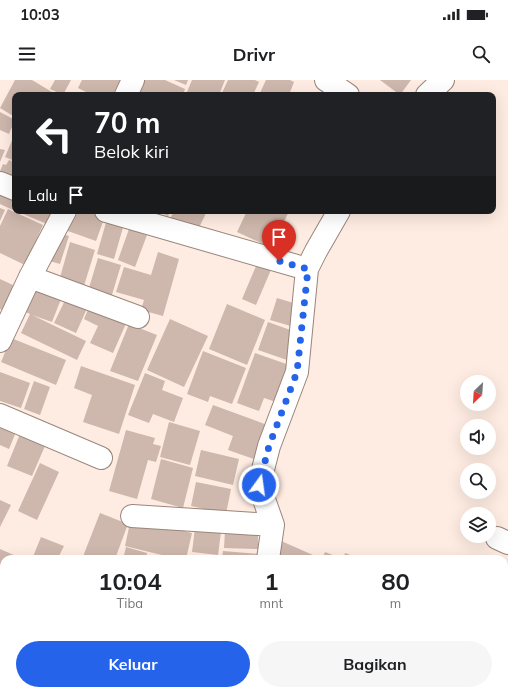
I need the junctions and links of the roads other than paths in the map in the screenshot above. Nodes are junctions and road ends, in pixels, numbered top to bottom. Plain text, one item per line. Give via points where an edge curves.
1 (133, 80) edge
2 (326, 80) edge
3 (443, 80) edge
4 (127, 92) edge
5 (344, 92) edge
6 (430, 92) edge
7 (0, 183) edge
8 (12, 188) edge
9 (63, 214) edge
10 (116, 214) edge
11 (337, 214) edge
12 (308, 269) junction
13 (30, 276) junction
14 (138, 317) dead end
15 (0, 341) edge
16 (0, 415) edge
17 (101, 458) dead end
18 (132, 516) dead end
19 (273, 525) junction
20 (269, 555) edge

1 - 4 main road
2 - 5 main road
3 - 6 main road
7 - 8 main road
9 - 13 main road
10 - 12 main road
11 - 12 main road
12 - 19 main road via 297,372 271,439 259,485
13 - 14 main road
13 - 15 main road
16 - 17 main road
18 - 19 main road
19 - 20 main road

